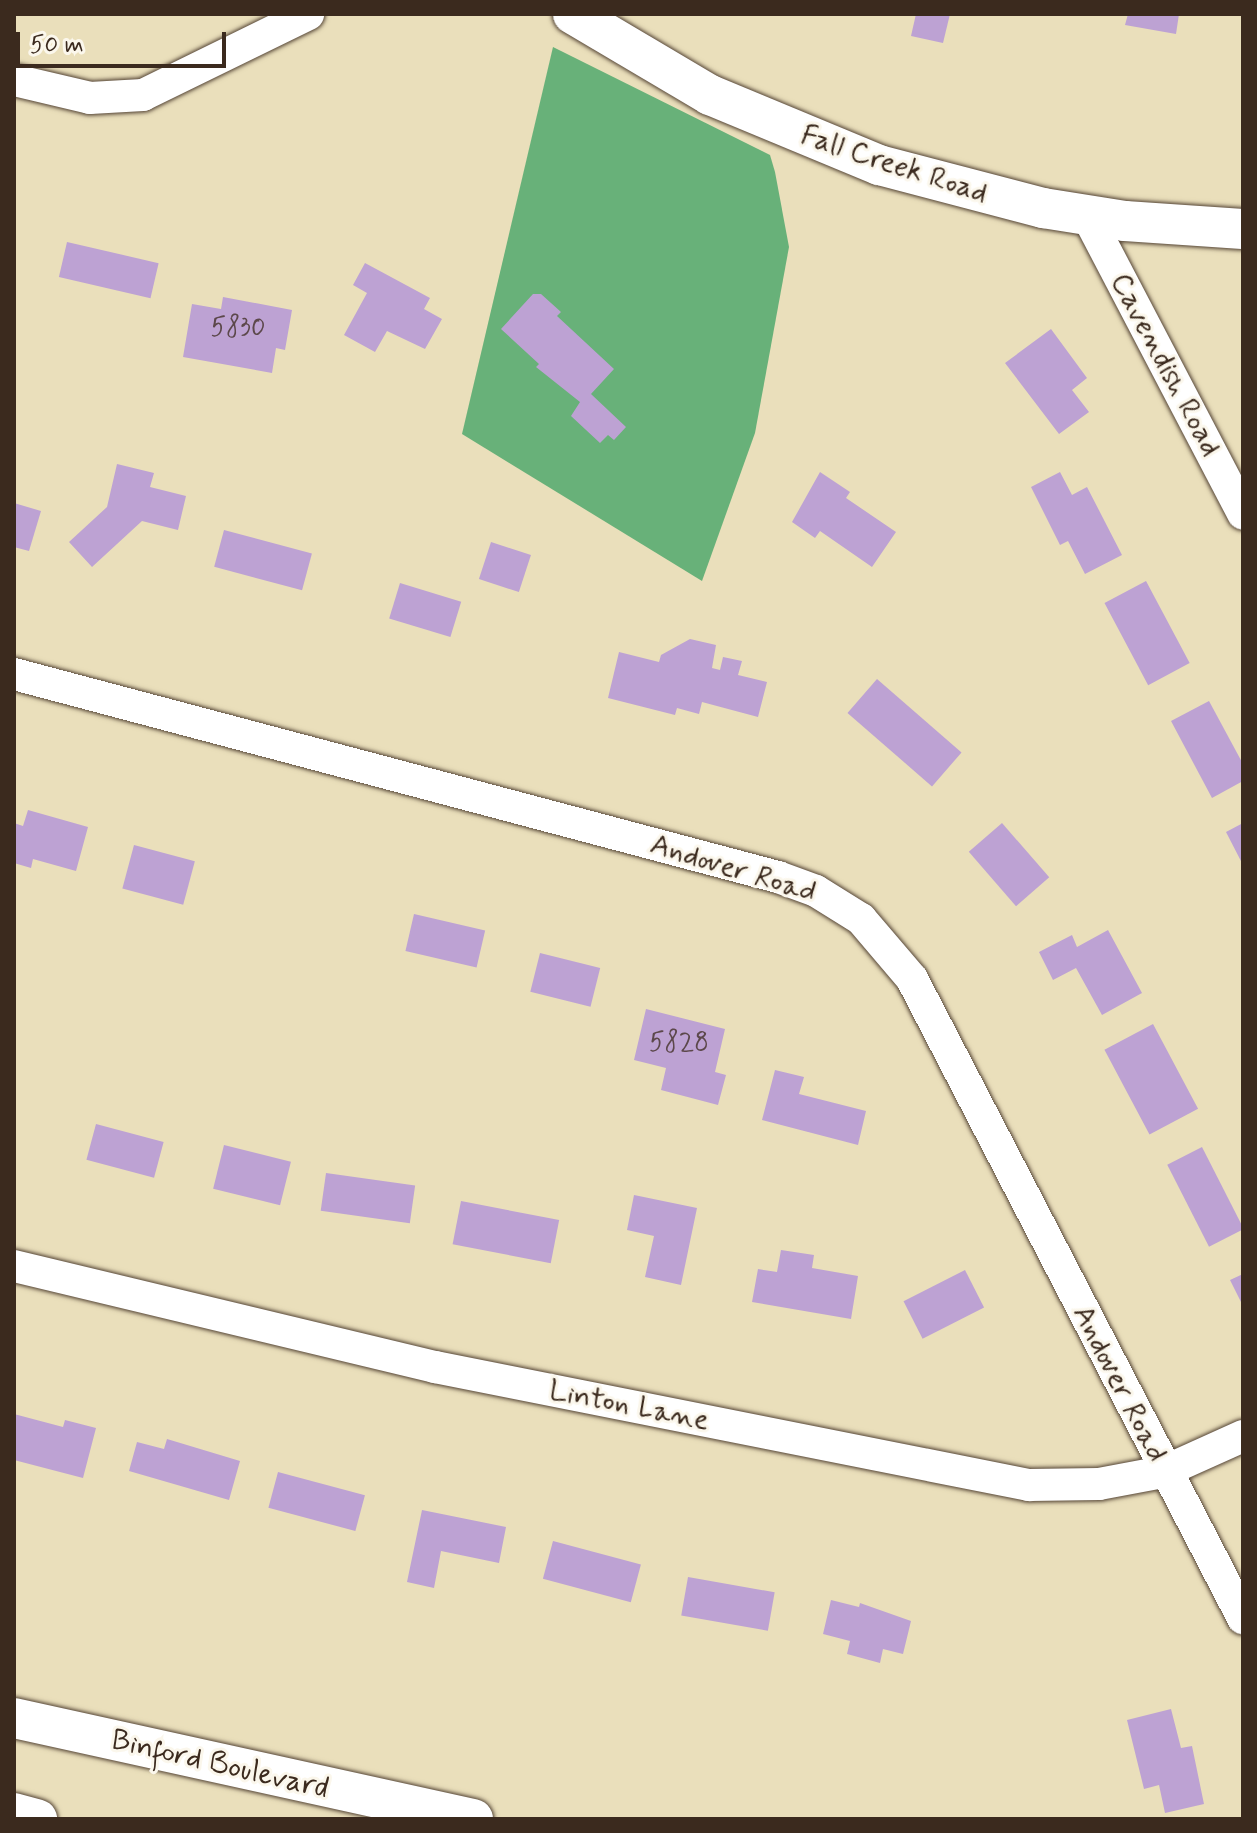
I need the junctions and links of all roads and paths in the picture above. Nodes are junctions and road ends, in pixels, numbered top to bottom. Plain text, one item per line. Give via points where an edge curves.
1 (308, 14) edge
2 (573, 14) edge
3 (14, 80) edge
4 (1087, 215) junction
5 (1243, 229) edge
6 (1243, 514) edge
7 (14, 674) edge
8 (14, 1266) edge
9 (1243, 1436) edge
10 (1163, 1472) junction
11 (1243, 1618) edge
12 (14, 1718) edge
13 (14, 1813) edge
14 (37, 1819) edge
15 (473, 1819) edge

1 - 3 street via 143,95 90,98
2 - 4 main road, Fall Creek Road via 652,64 816,142 967,191
4 - 5 main road, Fall Creek Road
4 - 6 street, Cavendish Road
7 - 10 street, Andover Road via 778,877 839,904 889,947 912,979
8 - 10 street, Linton Lane via 435,1367 1029,1485 1099,1484
9 - 10 street, Linton Lane
10 - 11 street, Andover Road
12 - 15 main road, Binford Boulevard
13 - 14 main road

